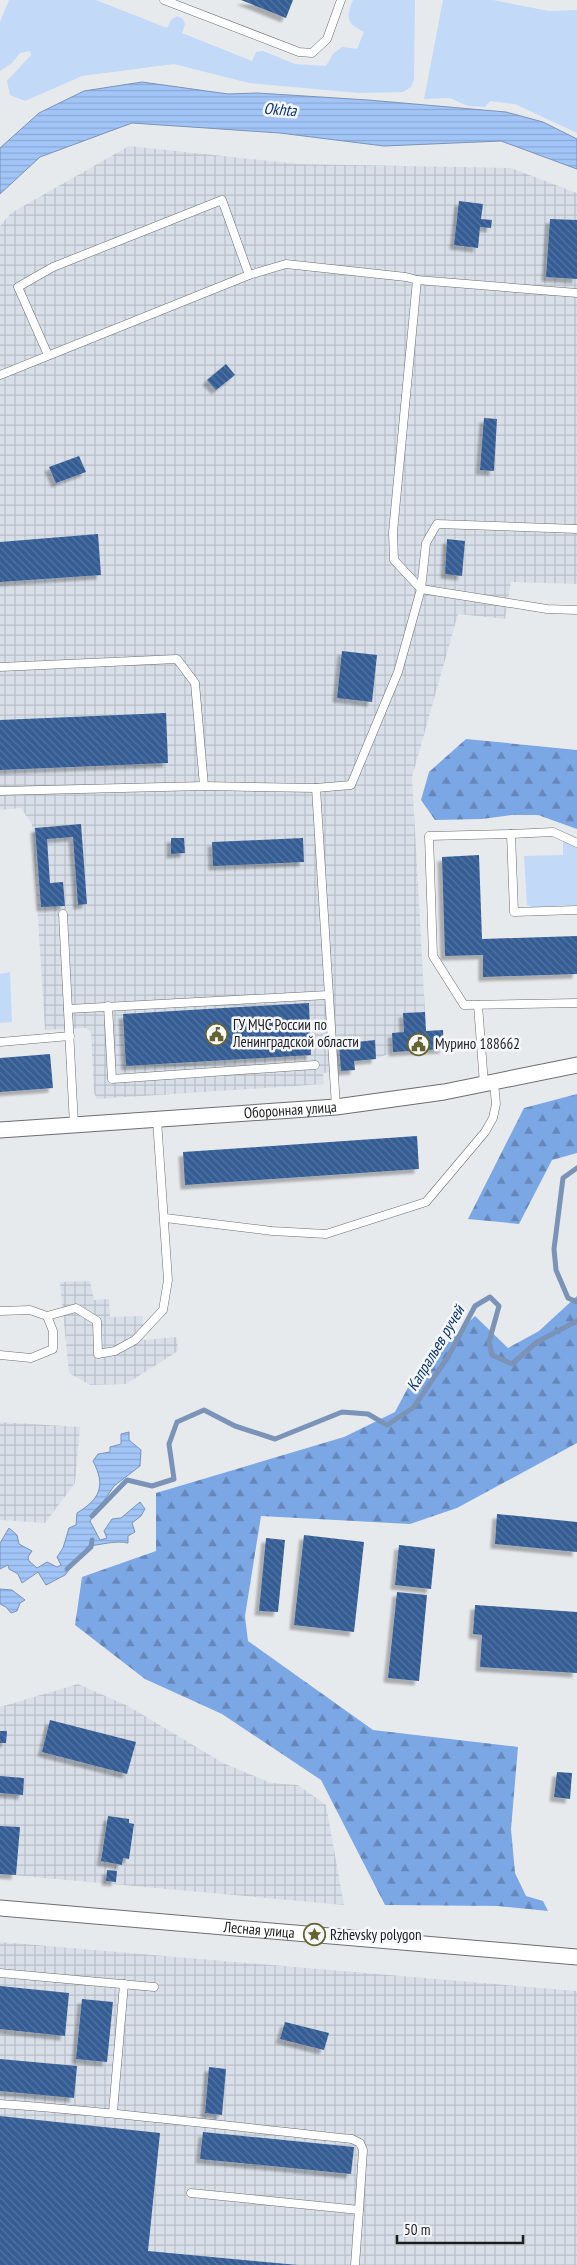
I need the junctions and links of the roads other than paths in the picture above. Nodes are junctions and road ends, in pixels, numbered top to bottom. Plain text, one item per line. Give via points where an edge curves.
1 (164, 0) edge
2 (341, 0) edge
3 (250, 275) junction
4 (417, 280) junction
5 (577, 293) edge
6 (48, 356) junction
7 (0, 375) edge
8 (577, 529) edge
9 (421, 589) junction
10 (577, 610) edge
11 (0, 667) edge
12 (204, 786) junction
13 (316, 788) junction
14 (0, 791) edge
15 (511, 834) junction
16 (577, 843) edge
17 (577, 910) edge
18 (63, 914) dead end
19 (328, 995) junction
20 (577, 1002) edge
21 (478, 1005) junction
22 (108, 1006) junction
23 (68, 1009) junction
24 (70, 1036) junction
25 (0, 1042) edge
26 (315, 1064) dead end
27 (577, 1065) edge
28 (489, 1083) junction
29 (336, 1107) junction
30 (157, 1120) junction
31 (74, 1125) junction
32 (0, 1130) edge
33 (165, 1218) junction
34 (0, 1310) edge
35 (47, 1316) junction
36 (0, 1355) edge
37 (0, 1908) edge
38 (577, 1957) edge
39 (0, 1973) edge
40 (124, 1984) junction
41 (154, 1987) dead end
42 (0, 2104) edge
43 (113, 2112) junction
44 (192, 2193) dead end
45 (359, 2210) junction
46 (355, 2265) edge

1 - 2 lane via 299,52 312,53 326,38
3 - 4 lane via 286,264
3 - 6 lane
3 - 6 lane via 222,200 62,264 18,287
4 - 5 lane
4 - 9 lane via 393,532 394,560
6 - 7 lane
8 - 9 lane via 437,524 426,543
9 - 10 lane via 539,608
9 - 13 lane via 398,672 351,785
11 - 12 lane via 177,658 195,683
12 - 13 lane
12 - 14 lane
13 - 19 lane
15 - 16 lane via 553,832
15 - 17 lane via 514,912
15 - 21 lane via 429,836 433,956 464,1005
18 - 23 lane
19 - 22 lane
19 - 29 lane
20 - 21 lane
21 - 28 lane
22 - 23 lane
22 - 26 lane via 112,1079
23 - 24 lane
24 - 25 lane
24 - 31 lane
27 - 28 street, Оборонная улица
28 - 29 street, Оборонная улица
28 - 33 lane via 496,1104 493,1118 426,1202 326,1234
29 - 30 street, Оборонная улица
30 - 31 street, Оборонная улица
30 - 33 lane
31 - 32 street, Оборонная улица
33 - 35 lane via 168,1280 163,1310 135,1340 115,1351 98,1354 97,1321 76,1308
34 - 35 lane via 30,1310
35 - 36 lane via 53,1331 53,1349 31,1358
37 - 38 street, Лесная улица
39 - 40 lane
40 - 41 lane
40 - 43 lane
42 - 43 lane
43 - 45 lane via 356,2140 364,2150
44 - 45 lane
45 - 46 lane

